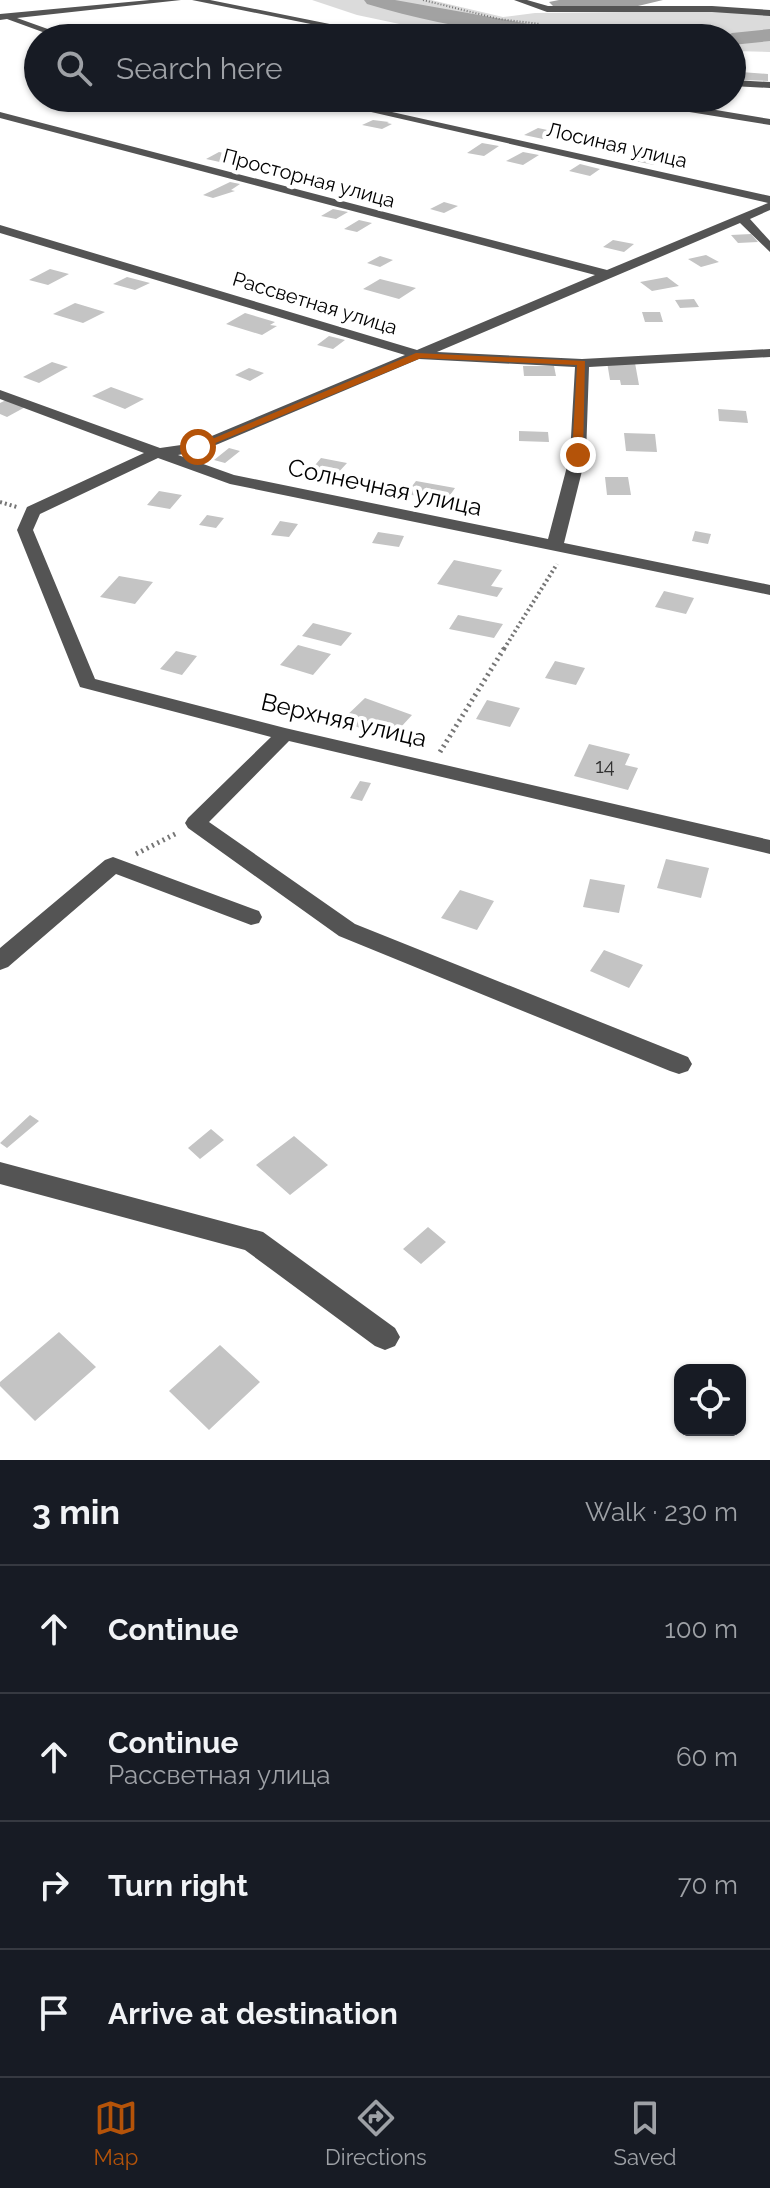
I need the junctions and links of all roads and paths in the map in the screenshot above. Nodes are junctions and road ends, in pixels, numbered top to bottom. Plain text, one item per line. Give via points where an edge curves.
1 (61, 0) edge
2 (177, 0) edge
3 (196, 0) edge
4 (423, 0) edge
5 (518, 0) edge
6 (770, 13) edge
7 (22, 14) junction
8 (2, 16) edge
9 (26, 24) edge
10 (321, 24) edge
11 (538, 24) edge
12 (746, 84) edge
13 (770, 85) edge
14 (376, 112) edge
15 (708, 112) edge
16 (0, 115) edge
17 (770, 122) edge
18 (770, 203) edge
19 (742, 218) junction
20 (0, 229) edge
21 (770, 248) edge
22 (610, 275) junction
23 (770, 353) edge
24 (420, 355) junction
25 (582, 363) junction
26 (0, 394) edge
27 (156, 453) junction
28 (561, 547) junction
29 (770, 590) edge
30 (285, 734) junction
31 (440, 753) dead end
32 (196, 823) junction
33 (770, 847) edge
34 (113, 865) junction
35 (251, 917) dead end
36 (0, 961) edge
37 (679, 1064) dead end
38 (0, 1173) edge
39 (385, 1337) dead end

1 - 7 street
2 - 7 street
3 - 10 street
4 - 11 path
5 - 6 street via 547,9
7 - 8 street
8 - 9 street
12 - 13 street
14 - 18 street, Лосиная улица
15 - 17 street
16 - 22 street, Просторная улица
18 - 19 street
19 - 21 street
19 - 22 street
20 - 24 street, Рассветная улица
22 - 24 street
23 - 25 street, Рассветная улица
24 - 25 street, Рассветная улица
24 - 27 street via 198,447
25 - 28 street via 578,455
26 - 27 street, Солнечная улица
27 - 28 street, Солнечная улица via 230,479
27 - 30 street, Верхняя улица via 33,511 25,530 87,683
28 - 29 street, Солнечная улица
28 - 31 path via 504,653
30 - 32 street
30 - 33 street, Верхняя улица
32 - 34 path
32 - 37 street via 347,930
34 - 35 street
34 - 36 street
38 - 39 street via 253,1240

